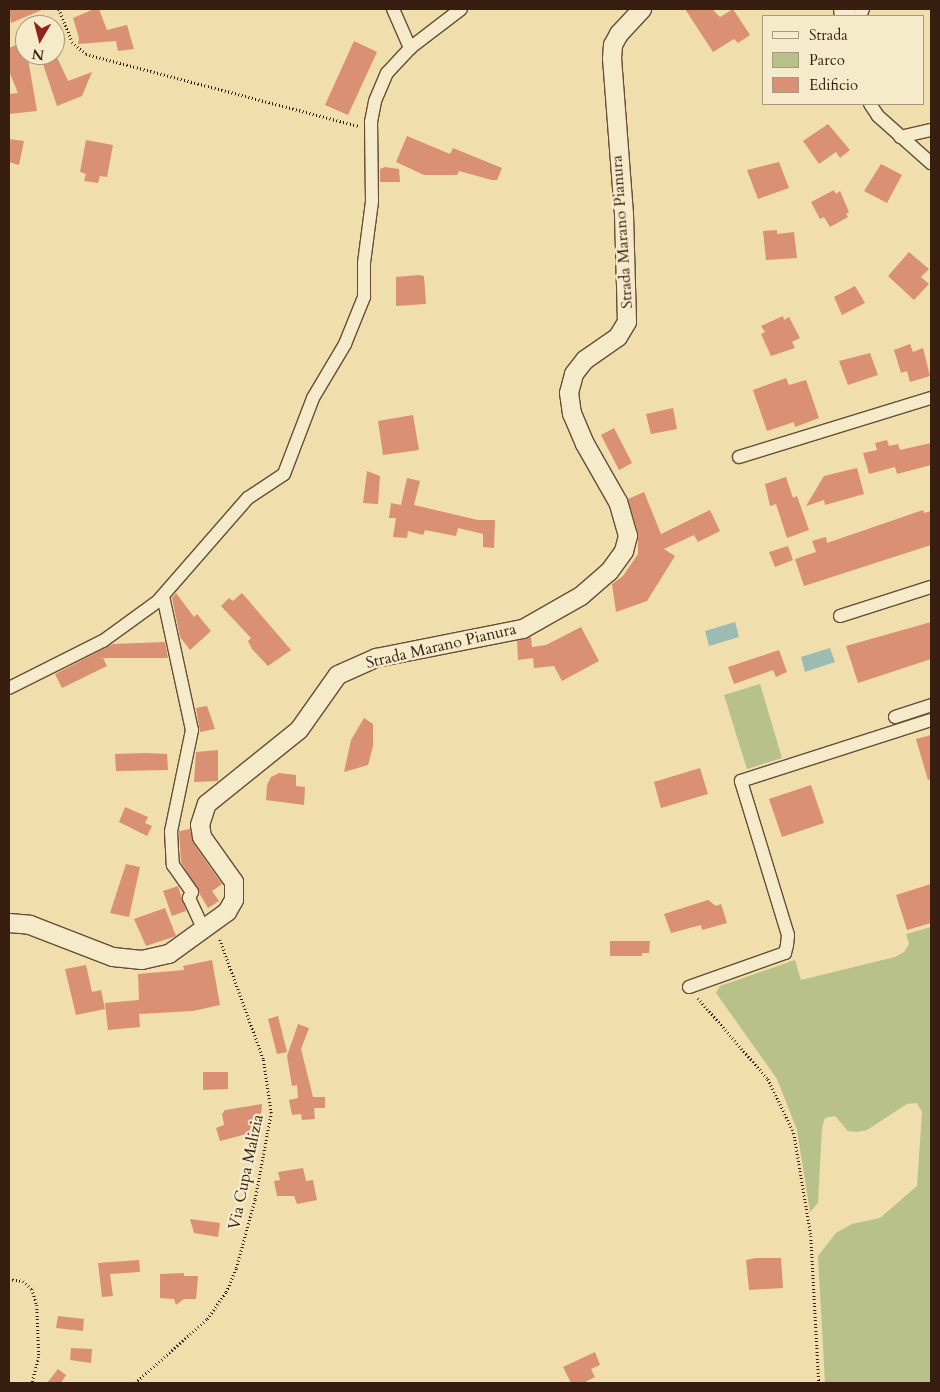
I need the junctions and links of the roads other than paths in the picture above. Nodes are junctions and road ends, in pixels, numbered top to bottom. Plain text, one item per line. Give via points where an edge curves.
1 (393, 9) edge
2 (461, 9) edge
3 (642, 9) edge
4 (410, 48) junction
5 (871, 105) edge
6 (931, 130) edge
7 (900, 137) junction
8 (931, 164) edge
9 (931, 398) edge
10 (739, 457) dead end
11 (931, 587) edge
12 (163, 596) junction
13 (840, 616) dead end
14 (9, 688) edge
15 (931, 705) edge
16 (895, 717) dead end
17 (931, 720) edge
18 (9, 923) edge
19 (210, 931) junction
20 (689, 987) road end

1 - 4 street
2 - 4 street
3 - 19 street, Strada Marano Pianura via 613,45 627,322 618,337 584,360 574,374 570,393 572,414 585,444 618,502 628,536 624,551 609,572 581,596 523,628 376,658 338,675 298,730 207,804 201,819 202,837 234,882 234,900
4 - 12 street via 387,73 375,101 371,130 372,201 364,264 364,297 345,344 313,398 284,474 248,498
5 - 7 street
6 - 7 street
7 - 8 street
9 - 10 street
11 - 13 street
12 - 14 street via 103,640
12 - 19 street via 192,730 170,831 172,865 192,892 189,898
15 - 16 street
17 - 20 street via 741,781 788,935 788,945 785,953
18 - 19 street, Strada Marano Pianura via 30,925 113,957 142,960 169,954

